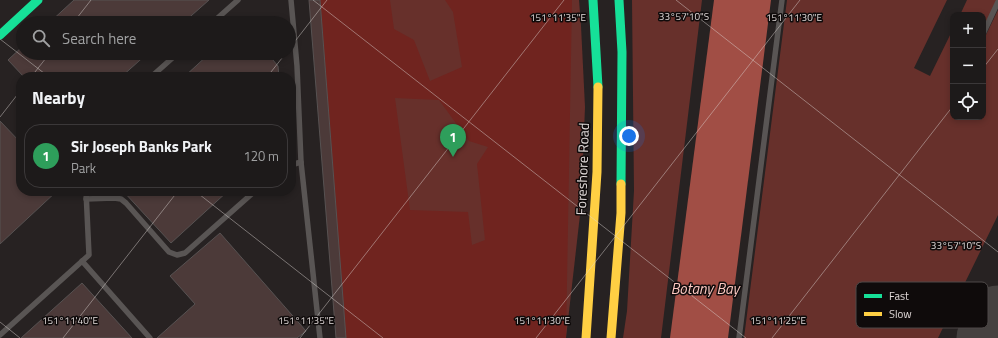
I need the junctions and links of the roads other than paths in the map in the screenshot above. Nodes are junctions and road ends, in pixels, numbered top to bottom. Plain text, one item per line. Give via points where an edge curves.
1 (38, 0) edge
2 (238, 0) edge
3 (291, 0) edge
4 (593, 0) edge
5 (618, 0) edge
6 (782, 0) edge
7 (998, 2) edge
8 (21, 16) edge
9 (220, 16) edge
10 (292, 16) edge
11 (16, 20) edge
12 (986, 28) edge
13 (0, 35) edge
14 (296, 55) edge
15 (170, 60) edge
16 (157, 72) edge
17 (301, 162) junction
18 (296, 164) edge
19 (249, 196) edge
20 (86, 199) joint
21 (82, 261) junction
22 (0, 335) edge
23 (320, 336) edge
24 (150, 338) edge
25 (314, 338) edge
26 (586, 338) edge
27 (611, 338) edge
28 (739, 338) edge

1 - 8 main road
2 - 9 lane
3 - 10 lane
4 - 26 main road, Foreshore Road via 598,116 595,212
5 - 27 main road via 622,52 621,213
6 - 28 lane
7 - 12 lane
11 - 13 main road
14 - 17 lane
15 - 16 lane
17 - 18 lane
17 - 23 lane
19 - 20 lane via 185,253 178,255 169,252 126,202 121,199
20 - 21 lane via 89,255
21 - 22 lane
21 - 24 lane
23 - 25 lane

